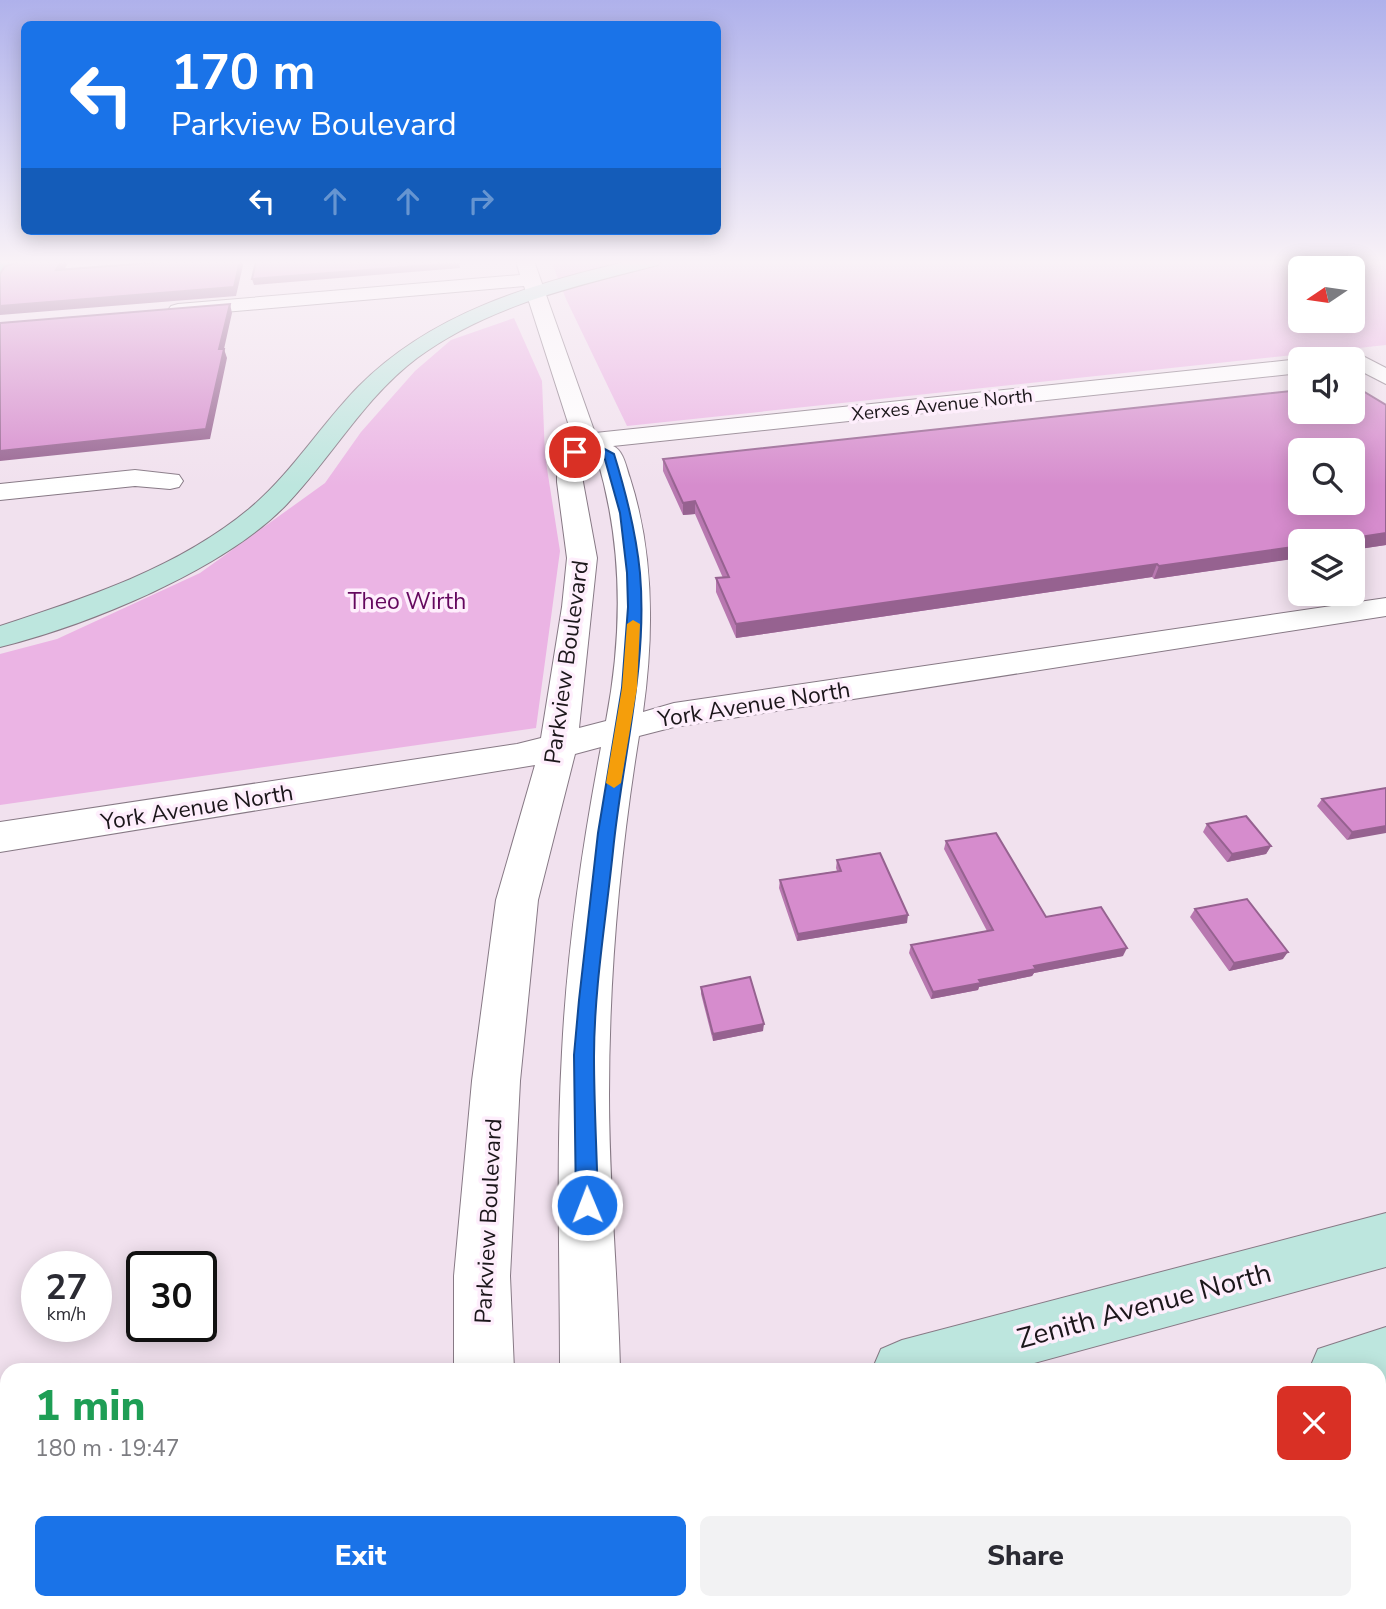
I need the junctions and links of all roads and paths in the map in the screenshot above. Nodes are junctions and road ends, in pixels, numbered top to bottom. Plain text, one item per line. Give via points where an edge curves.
1 (439, 336) edge
2 (551, 336) edge
3 (1386, 357) edge
4 (1365, 359) edge
5 (1365, 365) edge
6 (1288, 367) edge
7 (1386, 377) edge
8 (583, 442) junction
9 (170, 481) dead end
10 (0, 492) edge
11 (1386, 607) edge
12 (0, 637) edge
13 (621, 728) junction
14 (558, 748) junction
15 (0, 837) edge
16 (1386, 1240) edge
17 (1386, 1356) edge
18 (484, 1363) edge
19 (590, 1363) edge
20 (928, 1363) edge
21 (1362, 1363) edge

1 - 12 street via 382,376 328,434 298,478 257,517 210,550 76,612
2 - 8 street
3 - 4 street
5 - 7 street
6 - 8 street, Xerxes Avenue North
8 - 13 street via 609,454 626,513 634,573 629,688
8 - 14 street, Parkview Boulevard via 570,461 582,558
9 - 10 street via 135,478
11 - 13 street, York Avenue North via 674,715
13 - 14 street, York Avenue North
13 - 19 street via 584,1055
14 - 15 street, York Avenue North
14 - 18 street, Parkview Boulevard via 517,900 496,1081 482,1276
16 - 20 street, Zenith Avenue North
17 - 21 street

